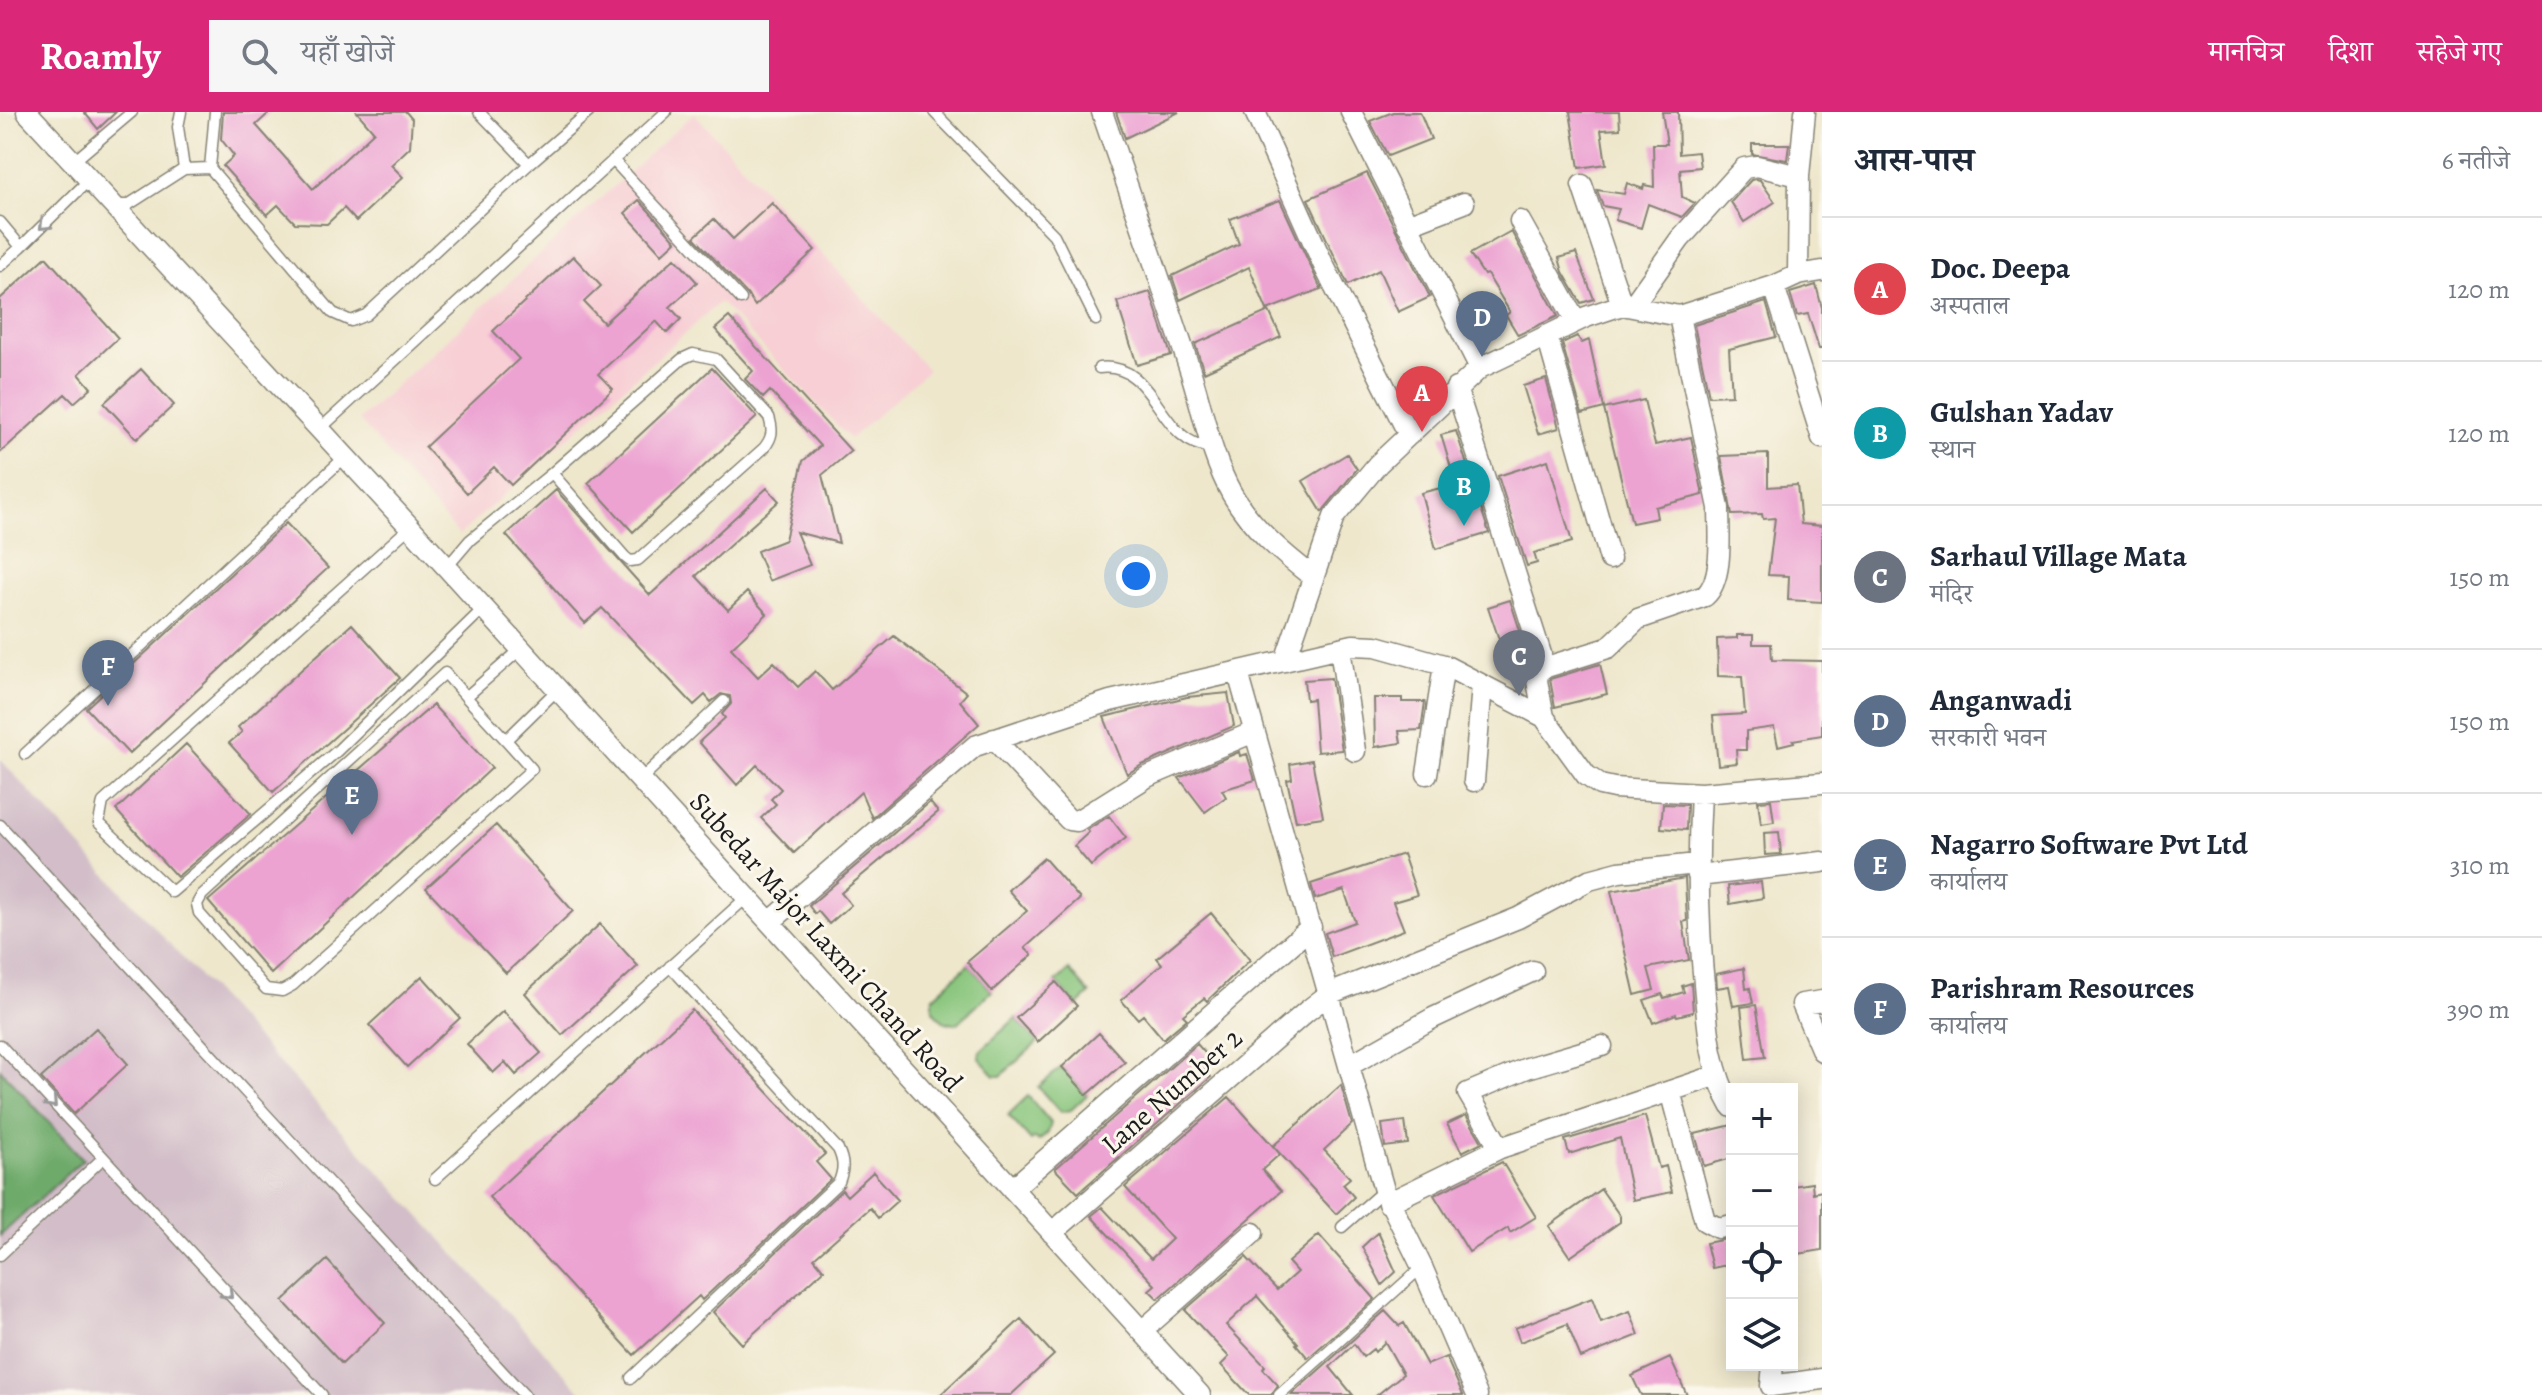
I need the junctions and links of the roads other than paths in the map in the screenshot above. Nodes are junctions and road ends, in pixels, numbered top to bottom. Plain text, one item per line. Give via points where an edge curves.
1 (132, 112) edge
2 (181, 112) edge
3 (215, 112) edge
4 (479, 112) edge
5 (589, 112) edge
6 (666, 112) edge
7 (934, 112) edge
8 (1102, 112) edge
9 (1255, 112) edge
10 (1351, 112) edge
11 (1805, 112) edge
12 (32, 114) edge
13 (613, 160) junction
14 (73, 162) junction
15 (529, 164) junction
16 (210, 168) junction
17 (184, 169) junction
18 (1799, 176) junction
19 (89, 180) junction
20 (1582, 185) dead end
21 (1464, 203) dead end
22 (113, 205) junction
23 (1520, 221) dead end
24 (0, 222) edge
25 (1407, 225) junction
26 (21, 247) junction
27 (0, 266) edge
28 (1822, 271) edge
29 (1798, 275) junction
30 (1774, 286) junction
31 (741, 299) dead end
32 (1628, 305) junction
33 (1679, 316) junction
34 (1096, 320) dead end
35 (1576, 321) junction
36 (1547, 336) junction
37 (1099, 368) dead end
38 (1480, 368) junction
39 (1456, 388) junction
40 (320, 429) junction
41 (1409, 435) junction
42 (1822, 438) edge
43 (1213, 448) junction
44 (345, 457) junction
45 (552, 473) junction
46 (410, 527) junction
47 (1610, 559) dead end
48 (447, 567) junction
49 (1313, 577) junction
50 (484, 608) junction
51 (1340, 648) junction
52 (521, 649) junction
53 (1285, 661) junction
54 (1444, 665) junction
55 (1540, 669) junction
56 (1238, 673) junction
57 (1482, 685) junction
58 (558, 689) junction
59 (466, 697) junction
60 (724, 701) dead end
61 (1544, 717) junction
62 (1254, 732) junction
63 (994, 739) junction
64 (506, 740) junction
65 (1355, 751) dead end
66 (25, 754) dead end
67 (1427, 774) dead end
68 (640, 780) junction
69 (1474, 781) dead end
70 (1822, 783) edge
71 (1701, 793) junction
72 (0, 825) edge
73 (1822, 862) edge
74 (1698, 870) junction
75 (747, 897) junction
76 (770, 922) junction
77 (1311, 927) junction
78 (670, 966) junction
79 (1533, 971) dead end
80 (1329, 994) junction
81 (1822, 1001) edge
82 (0, 1045) edge
83 (1602, 1046) dead end
84 (1822, 1051) edge
85 (1350, 1065) junction
86 (1718, 1075) junction
87 (1670, 1091) junction
88 (1726, 1093) edge
89 (1500, 1148) junction
90 (102, 1159) junction
91 (435, 1179) dead end
92 (1012, 1189) junction
93 (1386, 1196) junction
94 (1726, 1226) edge
95 (1342, 1227) dead end
96 (1052, 1233) junction
97 (1253, 1233) dead end
98 (0, 1255) edge
99 (1422, 1267) junction
100 (1142, 1331) junction
101 (1772, 1371) edge
102 (631, 1378) dead end
103 (1822, 1379) edge
104 (322, 1395) edge
105 (524, 1395) edge
106 (1200, 1395) edge
107 (1279, 1395) edge
108 (1477, 1395) edge

1 - 14 lane
2 - 17 lane
3 - 16 lane
4 - 15 lane
5 - 15 lane
6 - 13 lane
7 - 34 lane via 1054,235
8 - 43 street
9 - 41 street
10 - 25 street
11 - 18 street
12 - 14 street, Subedar Major Laxmi Chand Road
13 - 31 lane
13 - 40 lane
14 - 19 street, Subedar Major Laxmi Chand Road
15 - 16 lane via 366,315 351,321 333,313
16 - 17 lane
17 - 22 lane via 128,205
18 - 29 street
18 - 32 street via 1744,168
19 - 22 street, Subedar Major Laxmi Chand Road
19 -> 26 lane
20 - 32 street
21 - 25 street
22 - 40 street, Subedar Major Laxmi Chand Road
23 - 35 street
24 - 26 lane
25 - 38 street
26 - 27 lane
28 - 29 street
29 - 30 street
30 - 33 street
30 - 42 street
32 - 33 street
32 - 35 street
33 - 55 street via 1719,508 1713,589 1638,619 1608,648
35 - 36 street
36 - 38 street
36 - 47 street
37 - 43 lane via 1126,370 1186,441
38 - 39 street
39 - 41 street
39 - 55 street via 1535,629
40 - 44 street, Subedar Major Laxmi Chand Road
41 - 49 street via 1334,517
43 - 49 street via 1232,495 1247,516
44 - 46 street, Subedar Major Laxmi Chand Road
44 - 66 lane
45 - 45 lane via 693,354 716,359 769,417 773,430 764,448 638,560 625,557
45 - 48 lane via 470,540
46 - 48 street, Subedar Major Laxmi Chand Road
46 - 50 lane via 103,802 99,823 172,892 337,751
48 - 50 street, Subedar Major Laxmi Chand Road
49 - 53 street
50 - 52 street, Subedar Major Laxmi Chand Road
51 - 53 street
51 - 54 street via 1376,646
51 - 65 street
52 - 58 street, Subedar Major Laxmi Chand Road
52 - 59 lane
53 - 56 street
54 - 57 street
54 - 67 street
55 - 61 street
56 - 62 street
56 - 63 street via 1110,701
57 - 61 street
57 - 69 street
58 - 64 lane
58 - 68 street, Subedar Major Laxmi Chand Road
59 - 64 lane
59 - 64 lane via 445,673 202,895 199,913 266,989 282,991 293,985 532,769
60 - 68 lane
61 - 71 street via 1586,775 1600,785
62 - 63 street via 1147,777 1077,821 1069,820
62 - 77 street
63 - 76 street via 955,761
68 - 75 street, Subedar Major Laxmi Chand Road
70 - 71 street
71 - 74 street
72 - 105 lane
73 - 74 street, Lane Number 2
74 - 80 street, Lane Number 2 via 1619,872 1589,880 1518,918
74 - 86 street via 1699,940
75 - 76 street, Subedar Major Laxmi Chand Road
75 - 78 lane
76 - 92 street, Subedar Major Laxmi Chand Road
77 - 80 street
77 - 92 street
78 - 91 lane
78 - 102 lane via 838,1149 843,1172 839,1182
79 - 85 street
80 - 85 street
80 - 96 street, Lane Number 2
81 - 84 street via 1802,1004
82 -> 90 lane
83 - 89 street via 1555,1058 1468,1093
85 - 93 street
86 - 87 street
86 - 88 street
87 - 89 street
87 - 94 street via 1705,1221
89 - 93 street
90 - 98 lane
90 -> 104 lane
92 - 96 street, Subedar Major Laxmi Chand Road
93 - 95 lane
93 - 99 street
96 - 100 street, Subedar Major Laxmi Chand Road
97 - 100 street
99 - 107 lane
99 - 108 street
100 - 106 street, Subedar Major Laxmi Chand Road
101 - 103 street via 1771,1386

